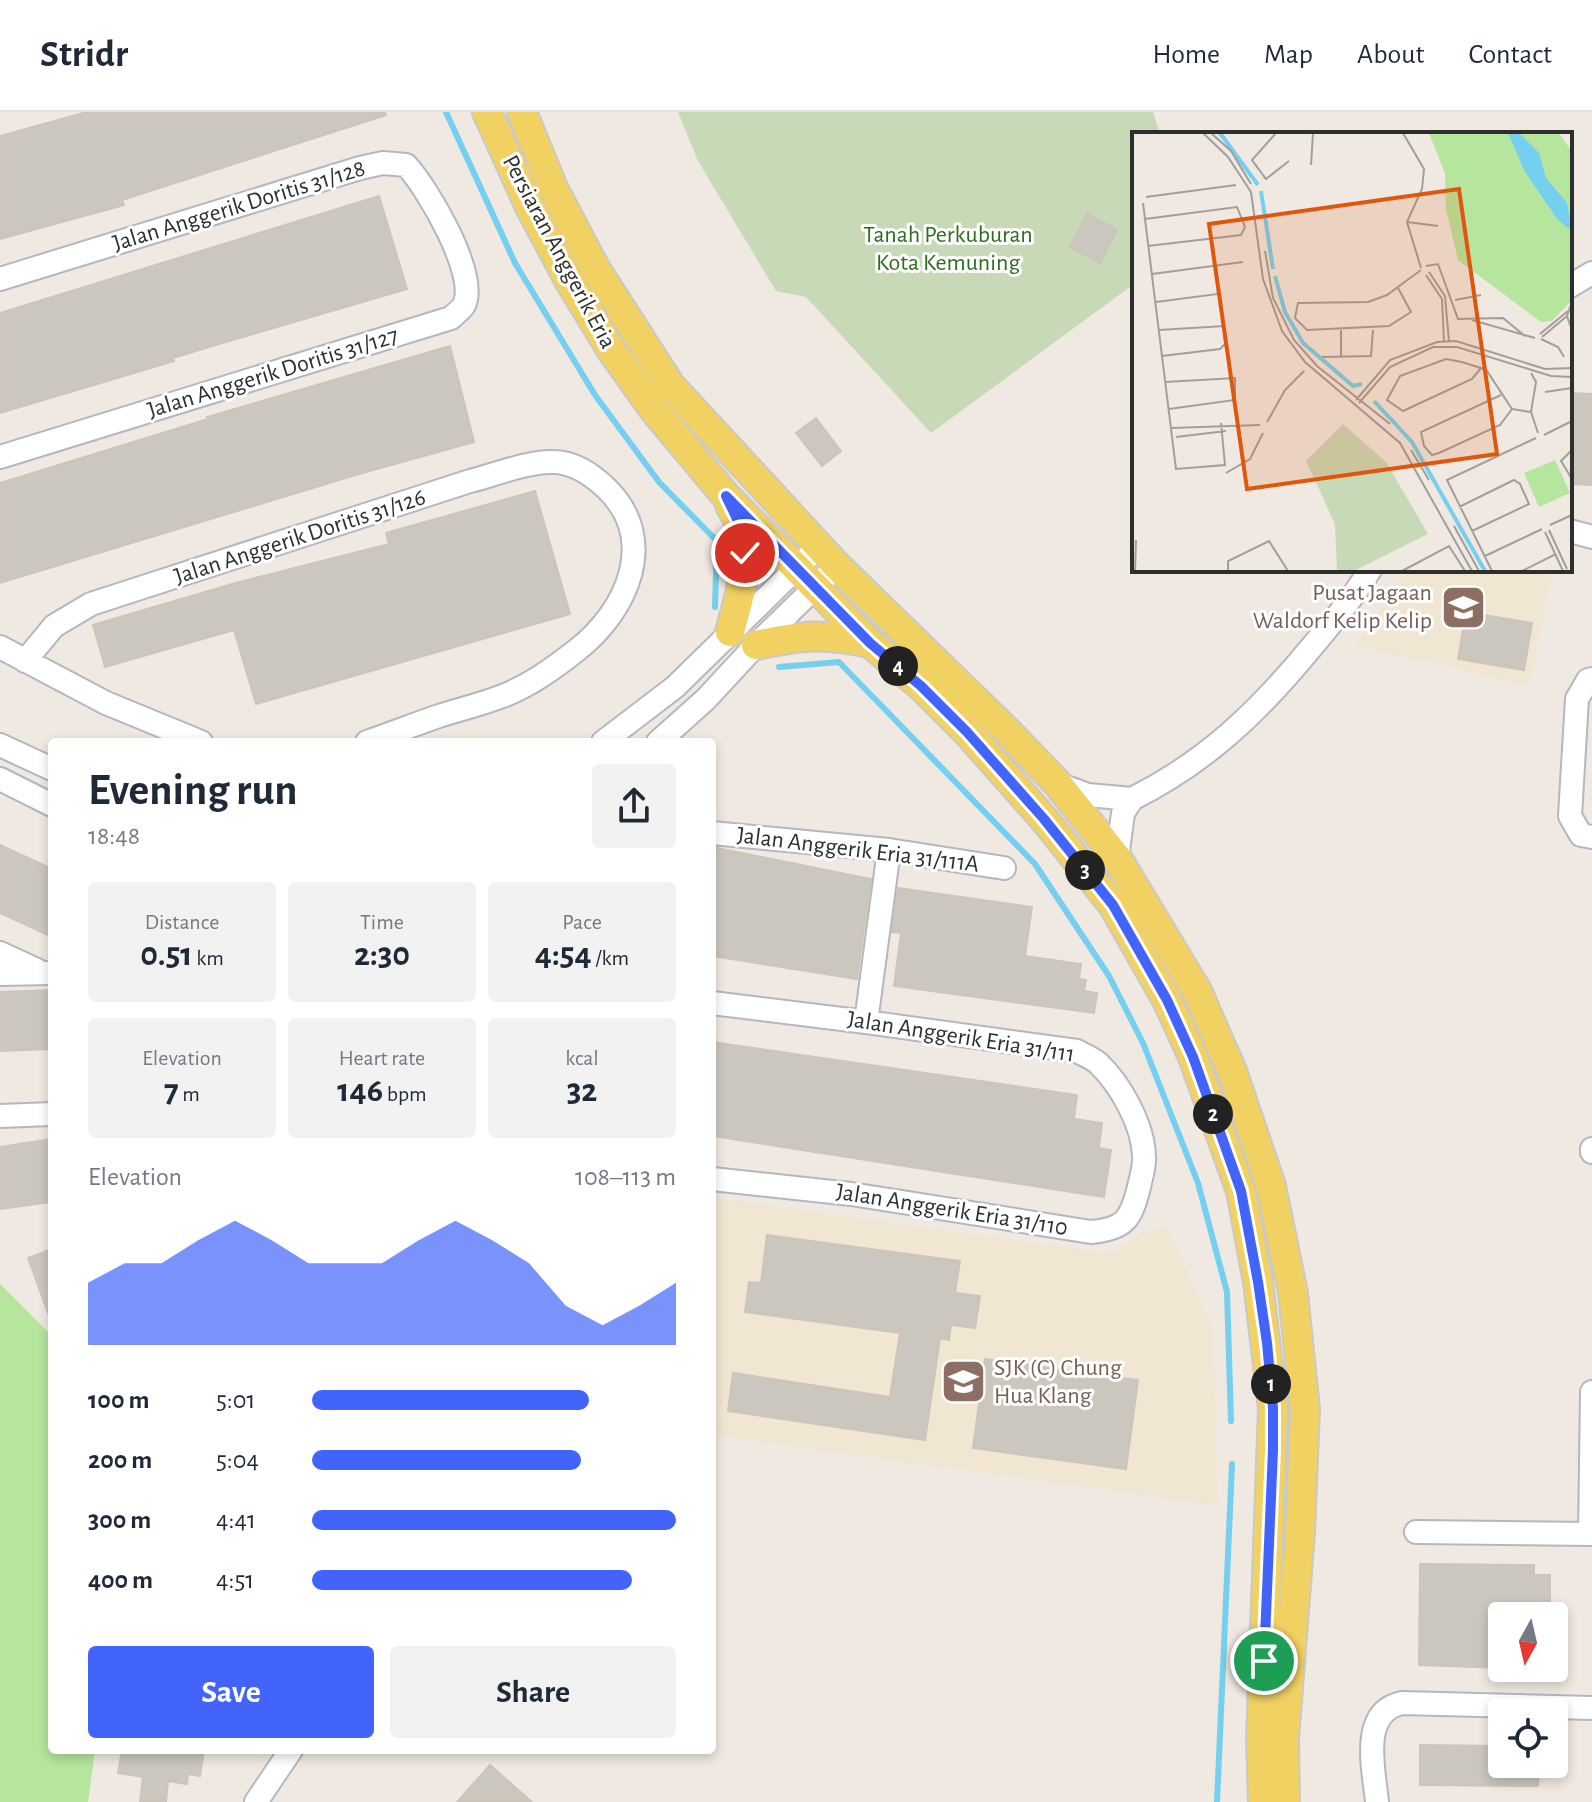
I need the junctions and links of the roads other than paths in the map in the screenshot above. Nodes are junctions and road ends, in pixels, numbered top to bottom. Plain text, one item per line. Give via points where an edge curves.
1 (487, 112) edge
2 (522, 112) edge
3 (447, 228) joint
4 (1592, 273) edge
5 (0, 279) edge
6 (1572, 285) edge
7 (0, 457) edge
8 (726, 496) junction
9 (1572, 532) edge
10 (1592, 537) edge
11 (828, 556) junction
12 (1369, 572) edge
13 (807, 577) junction
14 (730, 632) junction
15 (870, 643) junction
16 (756, 645) junction
17 (0, 647) edge
18 (25, 661) junction
19 (1590, 680) edge
20 (190, 738) edge
21 (379, 738) edge
22 (608, 738) edge
23 (662, 738) edge
24 (0, 745) edge
25 (48, 767) edge
26 (0, 779) edge
27 (1057, 783) junction
28 (1132, 799) junction
29 (48, 803) edge
30 (716, 833) edge
31 (1592, 837) edge
32 (889, 850) junction
33 (1117, 858) junction
34 (1004, 868) dead end
35 (0, 953) edge
36 (47, 973) edge
37 (0, 974) edge
38 (716, 1003) edge
39 (866, 1022) junction
40 (48, 1114) edge
41 (0, 1116) edge
42 (1145, 1161) joint
43 (716, 1179) edge
44 (1592, 1392) edge
45 (1416, 1532) dead end
46 (1591, 1534) edge
47 (1592, 1708) edge
48 (288, 1754) edge
49 (256, 1802) edge
50 (1263, 1802) edge
51 (1285, 1802) edge
52 (1377, 1802) edge

1 - 8 main road, Persiaran Anggerik Eria via 530,207 612,351
2 - 11 main road, Persiaran Anggerik Eria via 560,201 643,346 670,385
3 - 5 street, Jalan Anggerik Doritis 31/128 via 406,165 383,163
3 - 7 street, Jalan Anggerik Doritis 31/127 via 467,289 464,306 451,318
4 - 6 street
8 - 13 main road, Persiaran Anggerik Eria
8 - 14 main road via 742,529 745,553
9 - 10 street
11 - 13 street
11 - 27 main road, Persiaran Anggerik Eria
12 - 28 street via 1349,604 1267,700 1217,747
13 - 14 street
13 - 15 main road, Persiaran Anggerik Eria
13 - 16 street
14 - 22 street via 675,687
15 - 16 main road via 820,635
15 - 50 main road, Persiaran Anggerik Eria via 967,732 1113,905 1193,1057 1241,1191 1273,1408
16 - 23 street
17 - 18 street
18 - 20 street via 138,718
18 - 21 street, Jalan Anggerik Doritis 31/126 via 54,626 91,604 470,481 551,461 593,476 625,513 635,546 628,582 597,630 534,681
19 - 31 street via 1577,699 1570,816 1581,835
24 - 25 street
26 - 29 street
27 - 28 street via 1088,795
27 - 33 main road, Persiaran Anggerik Eria
28 - 33 street via 1123,813
30 - 32 street, Jalan Anggerik Eria 31/111A
32 - 34 street, Jalan Anggerik Eria 31/111A
32 - 39 street
33 - 51 main road, Persiaran Anggerik Eria via 1197,991 1232,1071 1271,1186 1293,1293 1305,1409 1284,1739
35 - 36 street
36 - 37 street
38 - 39 street, Jalan Anggerik Eria 31/111
39 - 42 street, Jalan Anggerik Eria 31/111 via 1077,1051 1110,1077 1136,1122
40 - 41 street
42 - 43 street, Jalan Anggerik Eria 31/110 via 1133,1213 1111,1230 1091,1232 851,1194
44 - 46 street
45 - 46 street
47 - 52 street via 1402,1703 1383,1710 1373,1735
48 - 49 street

